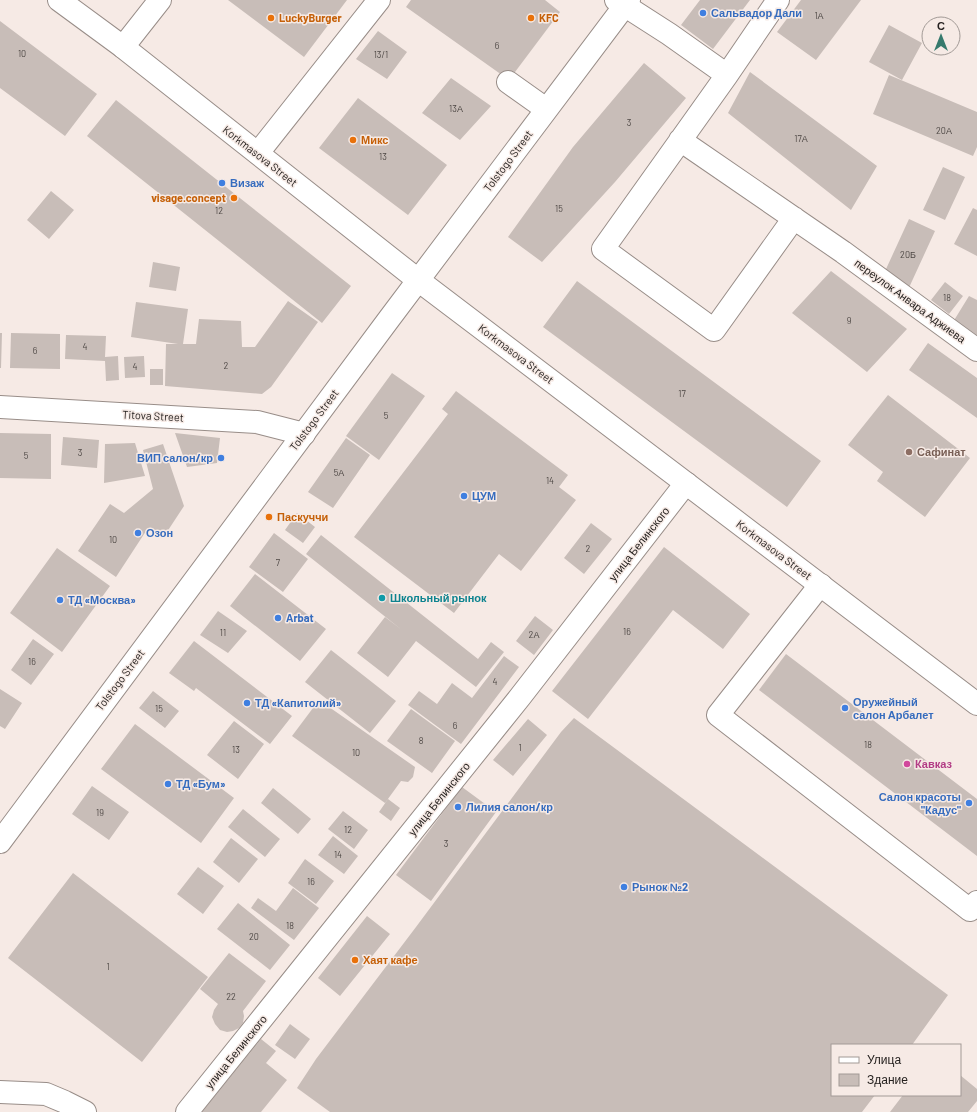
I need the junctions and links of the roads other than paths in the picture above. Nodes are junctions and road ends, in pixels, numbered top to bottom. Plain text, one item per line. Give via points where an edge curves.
1 (59, 0) edge
2 (160, 0) edge
3 (379, 0) edge
4 (778, 0) edge
5 (623, 2) edge
6 (122, 47) junction
7 (727, 75) junction
8 (508, 82) dead end
9 (546, 109) junction
10 (680, 140) junction
11 (258, 153) junction
12 (794, 218) junction
13 (418, 280) junction
14 (977, 350) edge
15 (0, 407) edge
16 (304, 434) junction
17 (687, 484) junction
18 (821, 585) junction
19 (977, 704) edge
20 (0, 842) edge
21 (977, 902) edge
22 (0, 1092) edge
23 (85, 1112) edge
24 (187, 1112) edge

1 - 6 main road, Korkmasova Street
2 - 6 main road
3 - 11 main road
4 - 7 main road
5 - 7 main road
5 - 9 main road, Tolstogo Street
6 - 11 main road, Korkmasova Street
7 - 10 main road
8 - 9 main road
9 - 13 main road, Tolstogo Street
10 - 12 main road, переулок Анвара Аджиева
10 - 12 main road via 603,249 714,330
11 - 13 main road, Korkmasova Street
12 - 14 main road, переулок Анвара Аджиева
13 - 16 main road, Tolstogo Street
13 - 17 main road, Korkmasova Street
15 - 16 main road, Titova Street via 257,422
16 - 20 main road, Tolstogo Street
17 - 18 main road, Korkmasova Street
17 - 24 main road, улица Белинского via 515,704
18 - 19 main road, Korkmasova Street
18 - 21 main road via 718,715 970,910
22 - 23 main road via 46,1094

